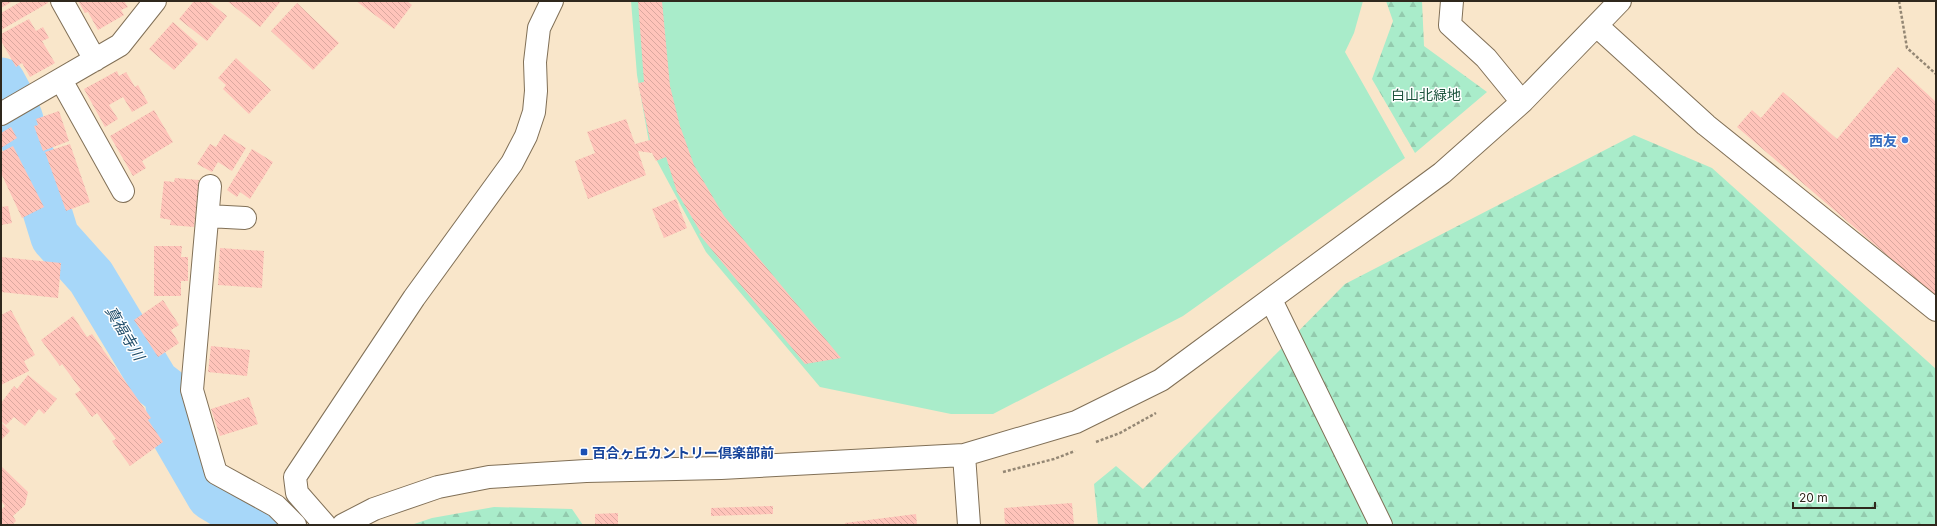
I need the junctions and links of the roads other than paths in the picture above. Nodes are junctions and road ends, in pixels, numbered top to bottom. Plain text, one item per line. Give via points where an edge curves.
1 (62, 1) edge
2 (155, 1) edge
3 (552, 1) edge
4 (1452, 1) edge
5 (1620, 1) edge
6 (1597, 26) junction
7 (95, 60) junction
8 (61, 80) junction
9 (1522, 102) junction
10 (1, 114) edge
11 (210, 186) dead end
12 (123, 191) dead end
13 (208, 216) junction
14 (245, 218) dead end
15 (1271, 300) junction
16 (1936, 310) edge
17 (964, 455) junction
18 (295, 525) edge
19 (324, 525) edge
20 (343, 525) edge
21 (969, 525) edge
22 (1381, 525) edge

1 - 7 street
2 - 7 street via 120,45
3 - 19 street via 539,28 534,112 526,136 512,163 414,298 295,477 297,493
4 - 9 street via 1450,25 1486,58
5 - 6 street
6 - 9 street
6 - 16 street via 1706,125
7 - 8 street
8 - 10 street
8 - 12 street
9 - 15 street via 1442,173
11 - 13 street
13 - 14 street
13 - 18 street via 192,390 216,473 276,506
15 - 17 street via 1162,380 1076,422
15 - 22 street
17 - 20 street via 489,477 438,487 374,509
17 - 21 street

